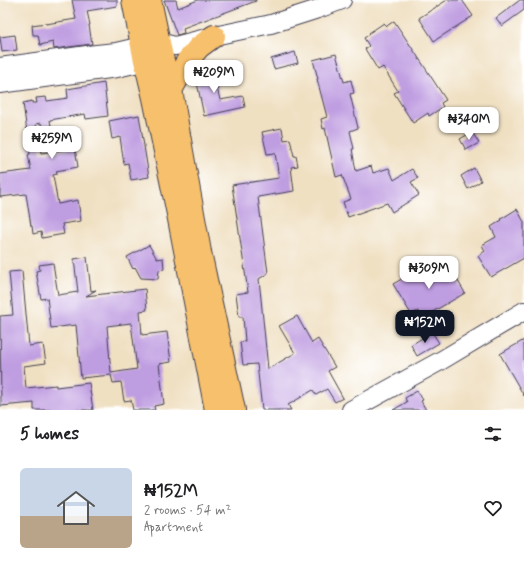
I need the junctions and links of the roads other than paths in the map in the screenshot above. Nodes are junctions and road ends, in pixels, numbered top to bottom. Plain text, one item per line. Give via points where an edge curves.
1 (134, 0) edge
2 (150, 0) edge
3 (342, 0) edge
4 (214, 36) junction
5 (157, 50) junction
6 (0, 67) edge
7 (0, 84) edge
8 (171, 90) junction
9 (524, 311) edge
10 (216, 410) edge
11 (234, 410) edge
12 (351, 410) edge

1 - 5 main road
2 - 5 main road
3 - 4 street via 271,24
4 - 5 street
4 - 8 main road via 199,47 188,60
5 - 6 street via 87,55
5 - 7 street via 117,68
5 - 8 main road
5 - 10 main road via 156,105
8 - 11 main road via 200,252
9 - 12 street

